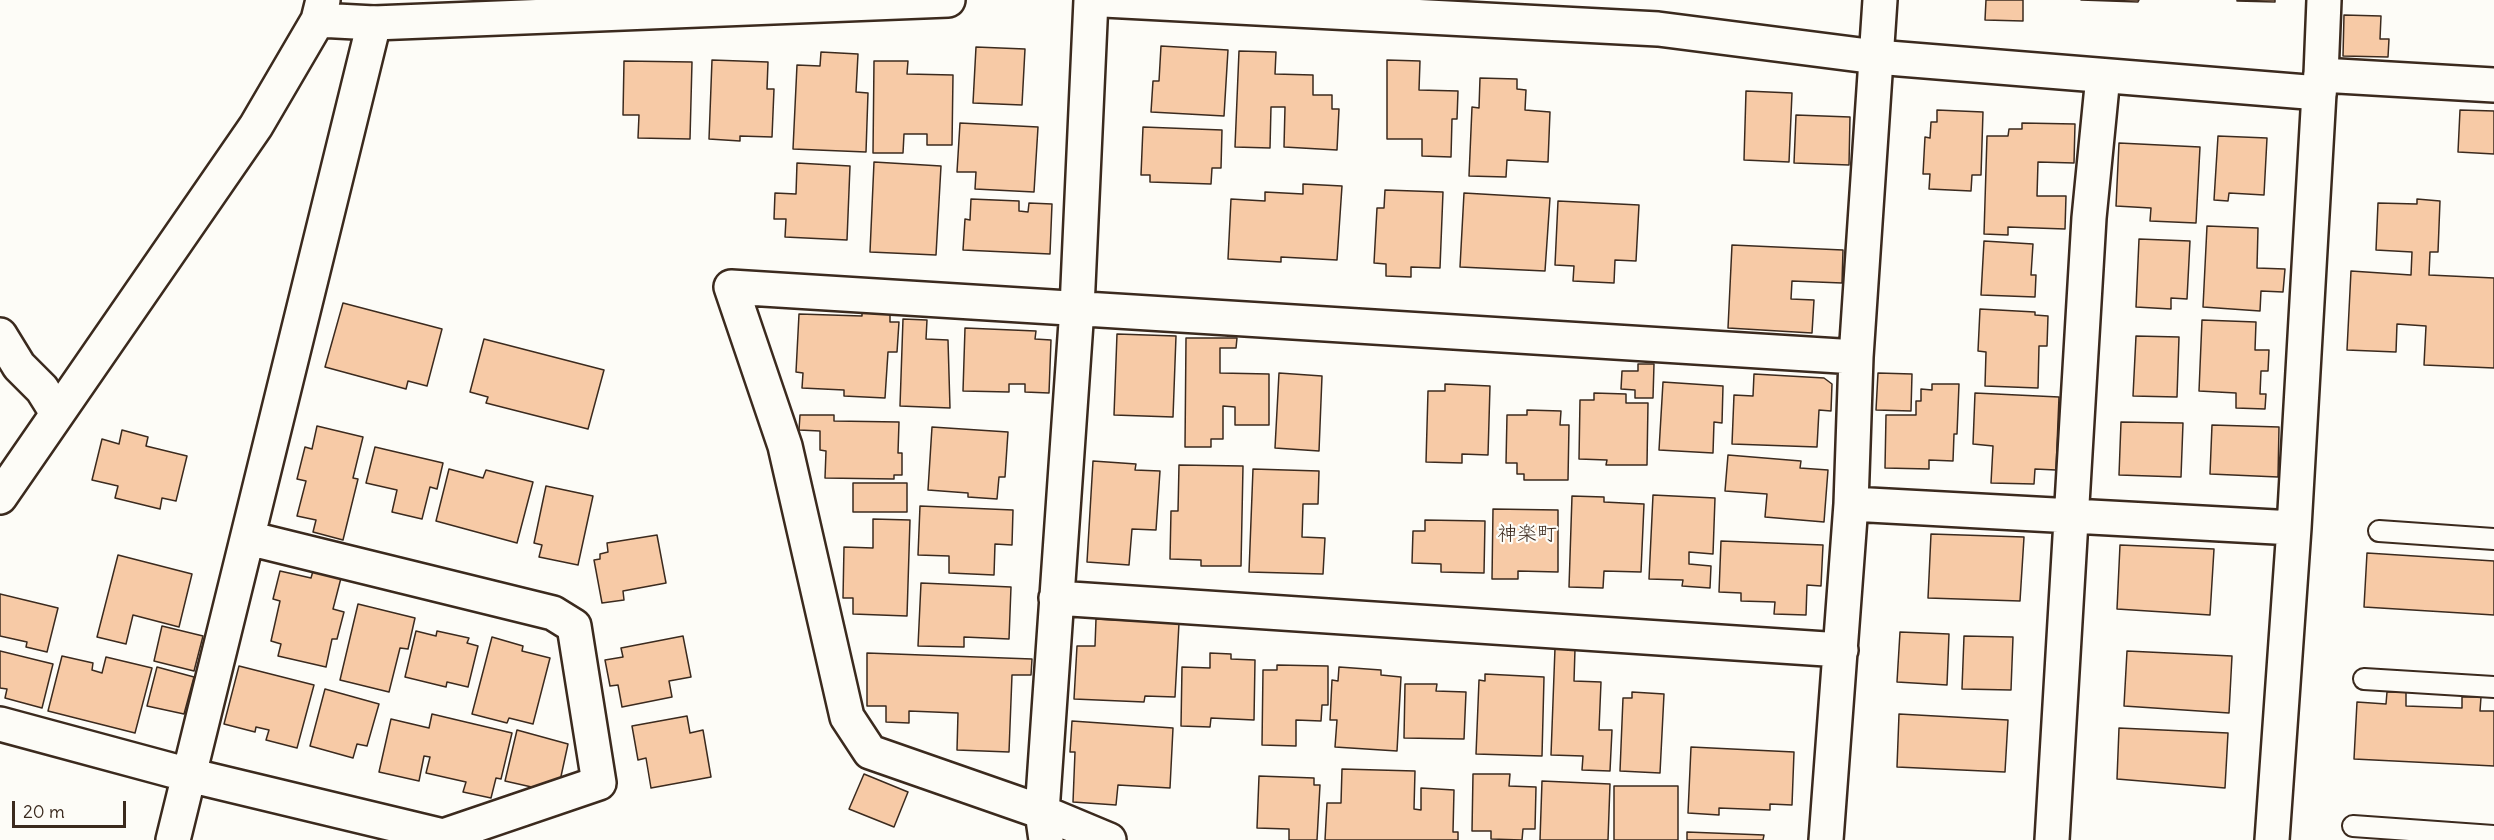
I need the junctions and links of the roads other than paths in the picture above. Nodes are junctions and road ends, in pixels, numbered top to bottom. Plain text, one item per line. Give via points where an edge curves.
1 (948, 0) edge
2 (1091, 0) edge
3 (1104, 0) edge
4 (1880, 0) edge
5 (2324, 0) edge
6 (321, 10) edge
7 (374, 23) junction
8 (1876, 57) junction
9 (2103, 76) junction
10 (2320, 84) junction
11 (2494, 86) edge
12 (1077, 308) junction
13 (0, 335) edge
14 (1856, 357) junction
15 (57, 413) junction
16 (0, 497) edge
17 (1851, 504) junction
18 (2072, 516) junction
19 (2294, 528) junction
20 (2379, 531) dead end
21 (248, 538) junction
22 (2494, 539) edge
23 (1056, 598) junction
24 (1841, 650) junction
25 (2364, 679) dead end
26 (2494, 687) edge
27 (0, 724) edge
28 (189, 775) junction
29 (1044, 826) edge
30 (2353, 826) dead end
31 (2494, 836) edge
32 (172, 840) edge
33 (1109, 840) edge
34 (1826, 840) edge
35 (2052, 840) edge
36 (2272, 840) edge

1 - 7 street
2 - 12 street
3 - 8 street via 1658,29
4 - 8 street
5 - 10 street
6 - 7 street
6 - 15 street via 256,126
7 - 21 street
8 - 9 street
8 - 14 street
9 - 10 street
9 - 18 street via 2089,218
10 - 11 street
10 - 19 street
12 - 14 street
12 - 23 street
12 - 29 street via 731,287 785,446 847,717 870,752
13 - 15 street
14 - 17 street
15 - 16 street
17 - 18 street
17 - 24 street
18 - 19 street
18 - 35 street
19 - 36 street
20 - 22 lane
21 - 28 street
21 - 28 street via 553,614 574,626 599,783 443,836
23 - 24 street
23 - 29 street
24 - 34 street
25 - 26 lane
27 - 28 street
28 - 32 street
29 - 33 street
30 - 31 lane

